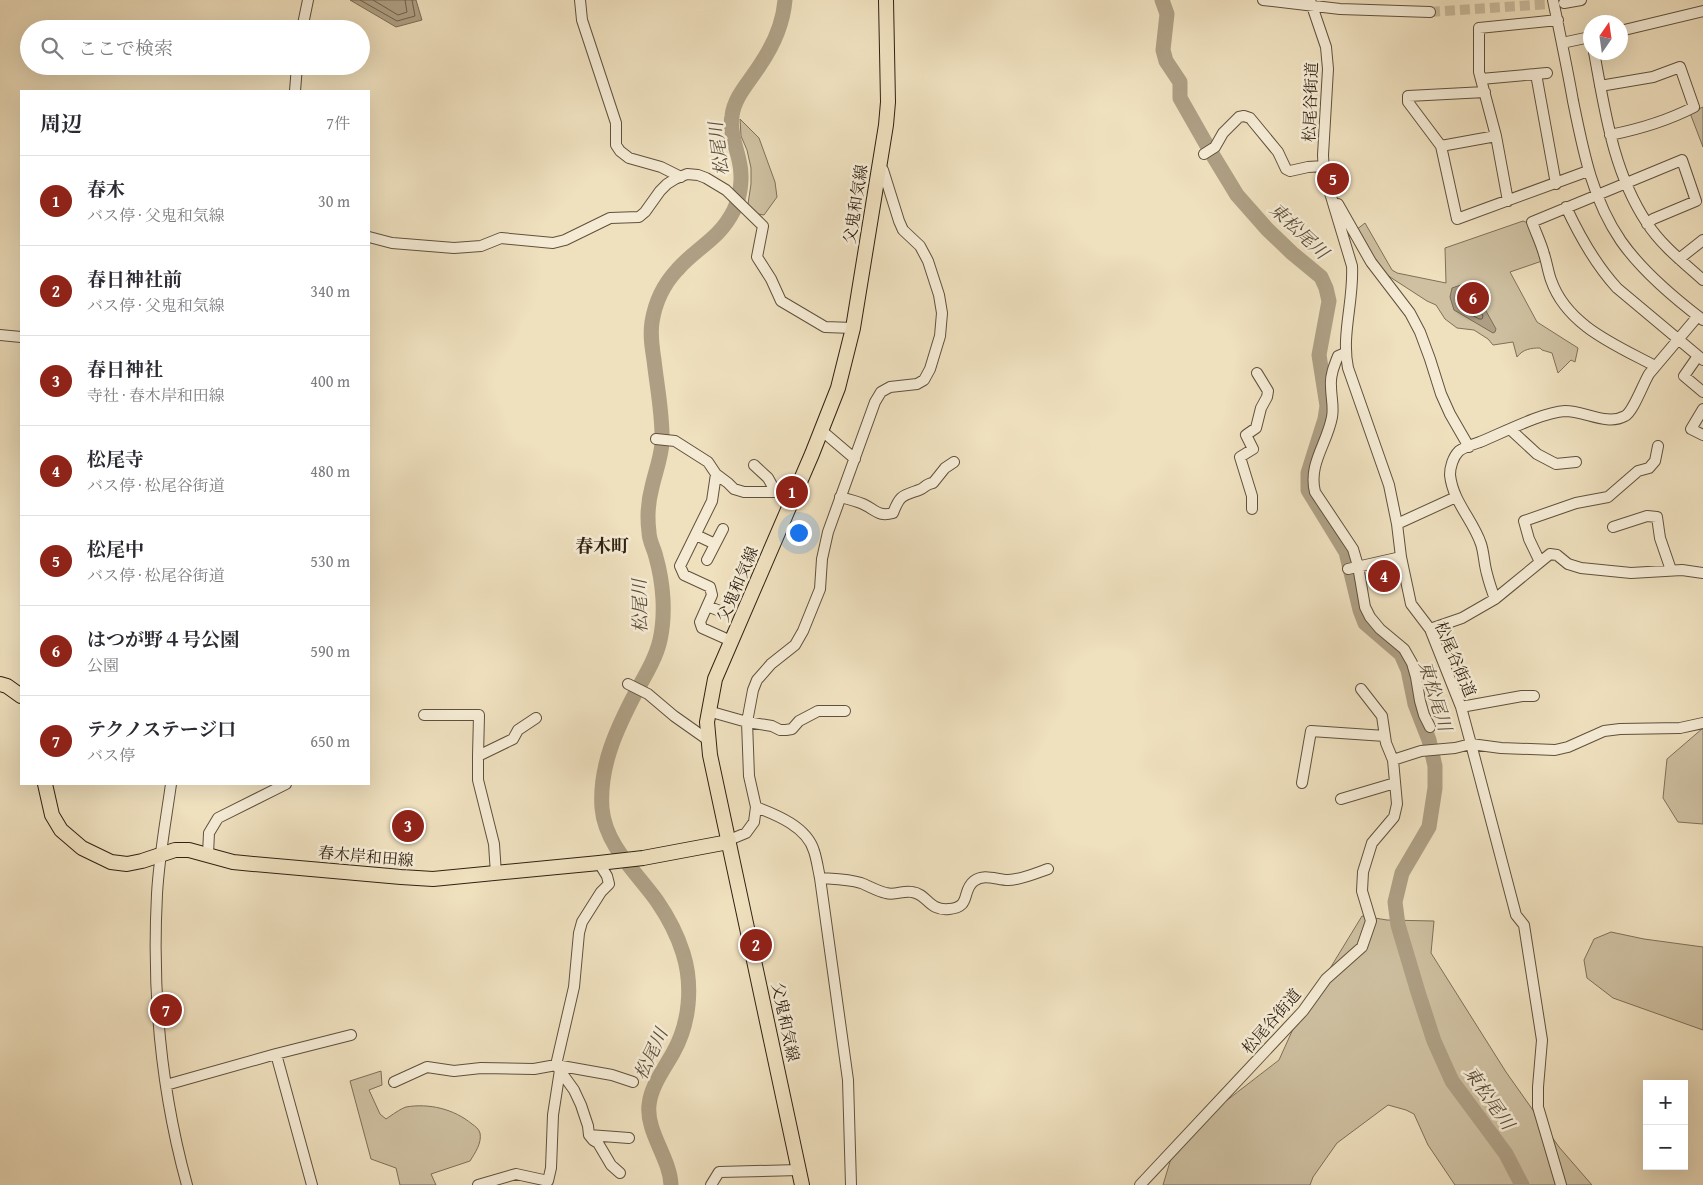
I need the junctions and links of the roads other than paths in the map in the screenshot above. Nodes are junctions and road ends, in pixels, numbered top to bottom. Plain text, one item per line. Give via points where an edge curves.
1 (308, 0) edge
2 (580, 0) edge
3 (886, 0) edge
4 (1263, 0) edge
5 (1553, 0) edge
6 (1582, 0) edge
7 (1311, 3) edge
8 (1564, 3) dead end
9 (1703, 11) edge
10 (1430, 12) tunnel mouth
11 (304, 20) edge
12 (1558, 20) junction
13 (1628, 29) edge
14 (1583, 39) edge
15 (1562, 43) junction
16 (1595, 60) edge
17 (1547, 73) dead end
18 (1536, 74) junction
19 (296, 75) edge
20 (1481, 79) junction
21 (1600, 86) junction
22 (295, 90) edge
23 (1485, 92) junction
24 (1610, 135) junction
25 (1496, 136) junction
26 (1441, 146) junction
27 (1204, 154) dead end
28 (879, 166) junction
29 (1324, 166) junction
30 (1588, 171) junction
31 (681, 176) junction
32 (1625, 182) junction
33 (1556, 184) junction
34 (1330, 190) junction
35 (1597, 195) junction
36 (1508, 201) junction
37 (1566, 207) junction
38 (1647, 224) junction
39 (370, 237) edge
40 (1703, 240) edge
41 (1679, 259) junction
42 (1703, 280) edge
43 (1701, 318) edge
44 (853, 328) junction
45 (0, 336) edge
46 (20, 337) edge
47 (1679, 338) junction
48 (1345, 353) junction
49 (1701, 358) edge
50 (1655, 366) junction
51 (1257, 373) dead end
52 (1703, 392) edge
53 (1703, 409) edge
54 (1510, 429) junction
55 (821, 430) junction
56 (1703, 435) edge
57 (656, 439) dead end
58 (1468, 446) junction
59 (1658, 446) dead end
60 (855, 460) junction
61 (954, 462) dead end
62 (1576, 462) dead end
63 (754, 465) dead end
64 (716, 474) junction
65 (779, 492) junction
66 (793, 497) junction
67 (840, 497) junction
68 (1456, 497) junction
69 (1252, 509) dead end
70 (1397, 524) junction
71 (1613, 527) dead end
72 (723, 529) dead end
73 (696, 535) junction
74 (715, 544) junction
75 (1401, 557) junction
76 (707, 560) dead end
77 (1540, 562) junction
78 (1354, 567) junction
79 (1671, 570) junction
80 (1703, 573) edge
81 (1495, 599) junction
82 (707, 606) junction
83 (720, 611) dead end
84 (1430, 629) junction
85 (732, 641) junction
86 (0, 684) edge
87 (629, 684) dead end
88 (1361, 689) dead end
89 (20, 695) edge
90 (1534, 696) dead end
91 (1461, 707) junction
92 (708, 711) junction
93 (846, 711) dead end
94 (424, 715) dead end
95 (536, 718) dead end
96 (747, 722) junction
97 (1703, 723) edge
98 (1430, 727) dead end
99 (1385, 736) junction
100 (708, 740) junction
101 (1471, 744) junction
102 (478, 756) junction
103 (1393, 760) junction
104 (1302, 783) dead end
105 (1395, 783) junction
106 (45, 785) edge
107 (171, 785) edge
108 (284, 785) edge
109 (1341, 799) dead end
110 (756, 807) junction
111 (729, 840) junction
112 (208, 854) junction
113 (161, 856) junction
114 (603, 863) junction
115 (1048, 869) dead end
116 (496, 874) junction
117 (820, 878) junction
118 (351, 1035) dead end
119 (276, 1054) junction
120 (558, 1068) junction
121 (394, 1082) dead end
122 (633, 1082) dead end
123 (166, 1085) junction
124 (589, 1135) junction
125 (629, 1138) dead end
126 (798, 1170) junction
127 (620, 1173) dead end
128 (187, 1185) edge
129 (312, 1185) edge
130 (478, 1185) edge
131 (711, 1185) edge
132 (802, 1185) edge
133 (851, 1185) edge
134 (1140, 1185) edge
135 (1561, 1185) edge

1 - 11 street
2 - 31 street via 582,20 616,123 616,145 629,158
3 - 28 main road, 父鬼和気線 via 888,102
4 - 7 street
5 - 12 street
6 - 8 street
7 - 10 street via 1340,9
7 - 29 street, 松尾谷街道 via 1326,47 1328,69
9 - 13 street
12 - 15 street
12 - 20 street via 1479,28
14 - 15 street
15 - 30 street
16 - 21 street
17 - 18 street
18 - 20 street
18 - 33 street
19 - 22 street
20 - 23 street
21 - 24 street
21 - 24 street via 1653,76 1680,67 1694,107 1654,125
23 - 25 street
23 - 26 street via 1408,96 1408,102
24 - 32 street
25 - 26 street
25 - 36 street
26 - 36 street via 1453,220
27 - 29 street via 1215,147 1239,117 1244,116 1250,118 1278,152 1290,172
28 - 44 main road, 父鬼和気線
28 - 60 street via 899,221 928,261 942,313 940,336 924,380 881,392
29 - 34 street, 松尾谷街道
30 - 33 street
30 - 35 street
31 - 39 street via 667,184 639,217 610,218 553,243 501,238 481,246 454,248 392,243
31 - 44 street via 698,175 726,190 763,226 757,257 781,301 824,327
32 - 35 street
32 - 38 street
32 - 38 street via 1682,160 1696,201
33 - 36 street
34 - 48 street, 松尾谷街道 via 1352,266
34 - 58 street via 1371,262 1410,313 1430,358 1441,394
35 - 37 street
35 - 43 street via 1607,218 1637,261
37 - 47 street via 1584,243 1608,278
37 - 50 street via 1532,222 1557,293 1589,330
38 - 41 street
40 - 41 street
41 - 42 street
43 - 47 street
44 - 55 main road, 父鬼和気線 via 838,388
45 - 46 street
47 - 49 street
47 - 50 street
48 - 70 street, 松尾谷街道 via 1389,485
48 - 78 street via 1338,356 1333,370 1330,386 1332,418 1316,461 1312,483 1353,549
49 - 52 street via 1684,376
50 - 54 street via 1626,416 1606,419 1561,412
51 - 69 street via 1268,397 1256,428 1246,436 1253,449 1240,457 1252,496
53 - 56 street via 1691,429
54 - 58 street
54 - 62 street via 1537,454 1556,464
55 - 60 street
55 - 66 main road, 父鬼和気線
57 - 64 street via 675,441 708,462
58 - 68 street via 1460,450 1450,467
59 - 77 street via 1655,461 1649,468 1638,472 1608,496 1524,521
60 - 67 street
61 - 67 street via 944,468 933,483 903,495 893,513 877,513 865,505
63 - 65 street
64 - 65 street via 734,489 744,492
64 - 73 street via 712,501
65 - 66 street
66 - 85 main road, 父鬼和気線
67 - 96 street via 822,559 820,589 803,631 795,645 756,680
68 - 70 street
68 - 81 street via 1482,545
70 - 75 street, 松尾谷街道
71 - 79 street via 1647,516 1657,517
72 - 74 street
73 - 74 street
73 - 82 street via 678,563 684,575 710,587 712,595
74 - 76 street
75 - 78 street
75 - 84 street, 松尾谷街道 via 1412,604
77 - 79 street via 1550,554 1580,568 1631,573
77 - 81 street
78 - 98 street via 1370,617 1404,649 1412,663 1420,701
79 - 80 street
81 - 84 street via 1462,618
82 - 83 street
82 - 85 street via 700,622 702,628
84 - 91 street, 松尾谷街道
85 - 92 main road, 父鬼和気線 via 715,679
86 - 89 main road
87 - 100 street via 648,694
88 - 99 street, 松尾谷街道 via 1382,716
90 - 91 street
91 - 101 street, 松尾谷街道
92 - 96 street
92 - 100 main road, 父鬼和気線
93 - 96 street via 818,711 786,730
94 - 102 street via 479,715
95 - 102 street via 518,730 513,738
96 - 110 street via 749,776
97 - 101 street via 1680,728 1620,728 1555,750
99 - 103 street, 松尾谷街道
99 - 104 street via 1311,731
100 - 111 main road, 父鬼和気線
101 - 103 street via 1420,751
101 - 135 street, 松尾谷街道 via 1516,915 1524,925 1542,1040 1538,1108
102 - 116 street via 478,780 494,844
103 - 105 street, 松尾谷街道
105 - 109 street
105 - 134 street, 松尾谷街道 via 1397,804 1394,817 1372,843 1363,872 1362,891 1371,921 1362,947 1326,978 1303,1011
106 - 113 main road, 春木岸和田線 via 52,815 61,830 82,848 111,862 127,864
107 - 113 street
108 - 112 street via 218,818 209,833
110 - 111 street via 754,822 746,833
110 - 117 street via 780,816 809,840
111 - 114 main road, 春木岸和田線
111 - 126 main road, 父鬼和気線
112 - 113 main road, 春木岸和田線 via 175,850
112 - 116 main road, 春木岸和田線 via 233,862 401,877 433,879
113 - 123 street via 156,951
114 - 116 main road, 春木岸和田線
114 - 120 street via 609,884 582,922 574,987
115 - 117 street via 1008,880 986,877 975,880 964,903 950,909 933,907 922,896 912,892 894,895 848,880
117 - 133 street via 848,1080
118 - 119 street
119 - 123 street
119 - 129 street
120 - 121 street via 454,1071 427,1067
120 - 122 street via 612,1074
120 - 124 street via 581,1105
120 - 130 street via 548,1182 516,1174
123 - 128 street
124 - 125 street
124 - 127 street
126 - 131 street via 719,1172
126 - 132 main road, 父鬼和気線

